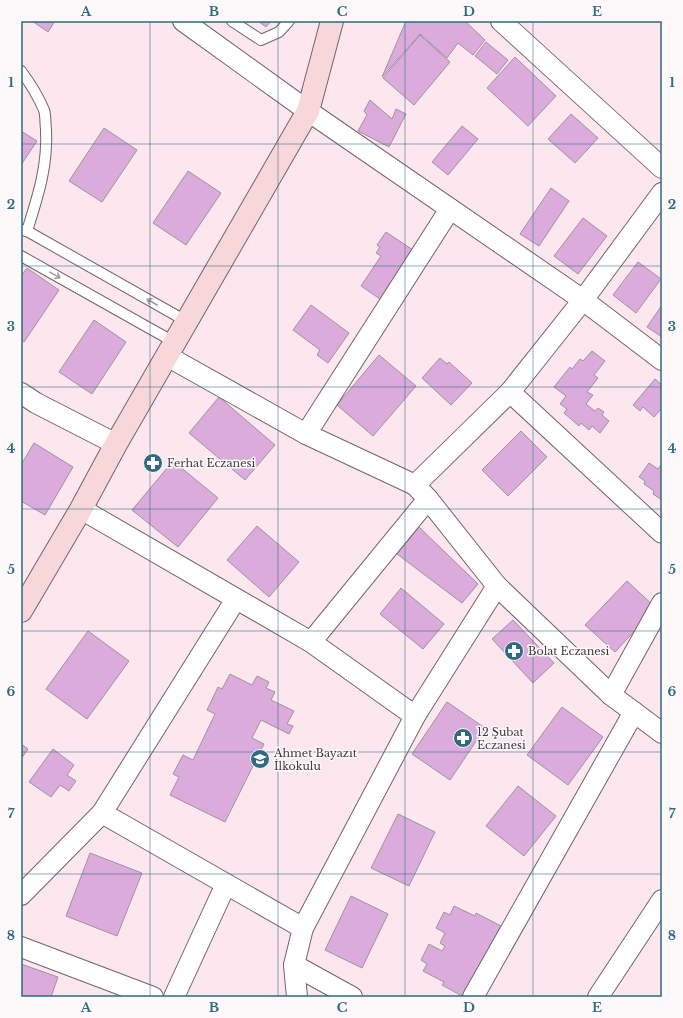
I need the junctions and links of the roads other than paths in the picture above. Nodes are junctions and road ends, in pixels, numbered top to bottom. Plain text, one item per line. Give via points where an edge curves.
1 (183, 21) edge
2 (232, 21) edge
3 (289, 21) edge
4 (332, 21) edge
5 (501, 21) edge
6 (21, 71) edge
7 (308, 111) junction
8 (661, 166) edge
9 (662, 193) edge
10 (450, 210) junction
11 (24, 230) edge
12 (21, 256) edge
13 (583, 300) junction
14 (186, 321) junction
15 (170, 349) junction
16 (662, 360) edge
17 (510, 392) junction
18 (21, 393) edge
19 (306, 434) junction
20 (116, 444) junction
21 (421, 492) junction
22 (81, 509) junction
23 (662, 533) edge
24 (497, 586) junction
25 (236, 599) junction
26 (662, 603) edge
27 (21, 611) edge
28 (311, 642) junction
29 (611, 695) junction
30 (634, 712) junction
31 (415, 716) junction
32 (662, 733) edge
33 (102, 813) junction
34 (226, 884) junction
35 (21, 895) edge
36 (662, 900) edge
37 (303, 928) junction
38 (21, 947) edge
39 (294, 965) junction
40 (153, 997) edge
41 (174, 997) edge
42 (297, 997) edge
43 (352, 997) edge
44 (473, 997) edge
45 (598, 997) edge

1 - 7 street
2 - 3 lane via 261,40 279,32
4 - 7 street
5 - 8 street
6 - 11 lane via 44,112 46,137 46,160 41,186
7 - 10 street
7 - 14 street
9 - 13 street
10 - 13 street
10 - 19 street
14 -> 11 lane
12 -> 15 lane
13 - 16 street
13 - 17 street
14 - 15 street
15 - 19 street
15 - 20 street
17 - 21 street
17 - 23 street
18 - 20 street
19 - 21 street
20 - 22 street
21 - 24 street
21 - 28 street
22 - 25 street
22 - 27 street
24 - 29 street
24 - 31 street
25 - 28 street
25 - 33 street
26 - 29 street
28 - 31 street
29 - 30 street
30 - 32 street
30 - 44 street
31 - 37 street
33 - 34 street
33 - 35 street
34 - 37 street
34 - 41 street
36 - 45 street
37 - 39 street
38 - 40 street
39 - 42 street
39 - 43 street

